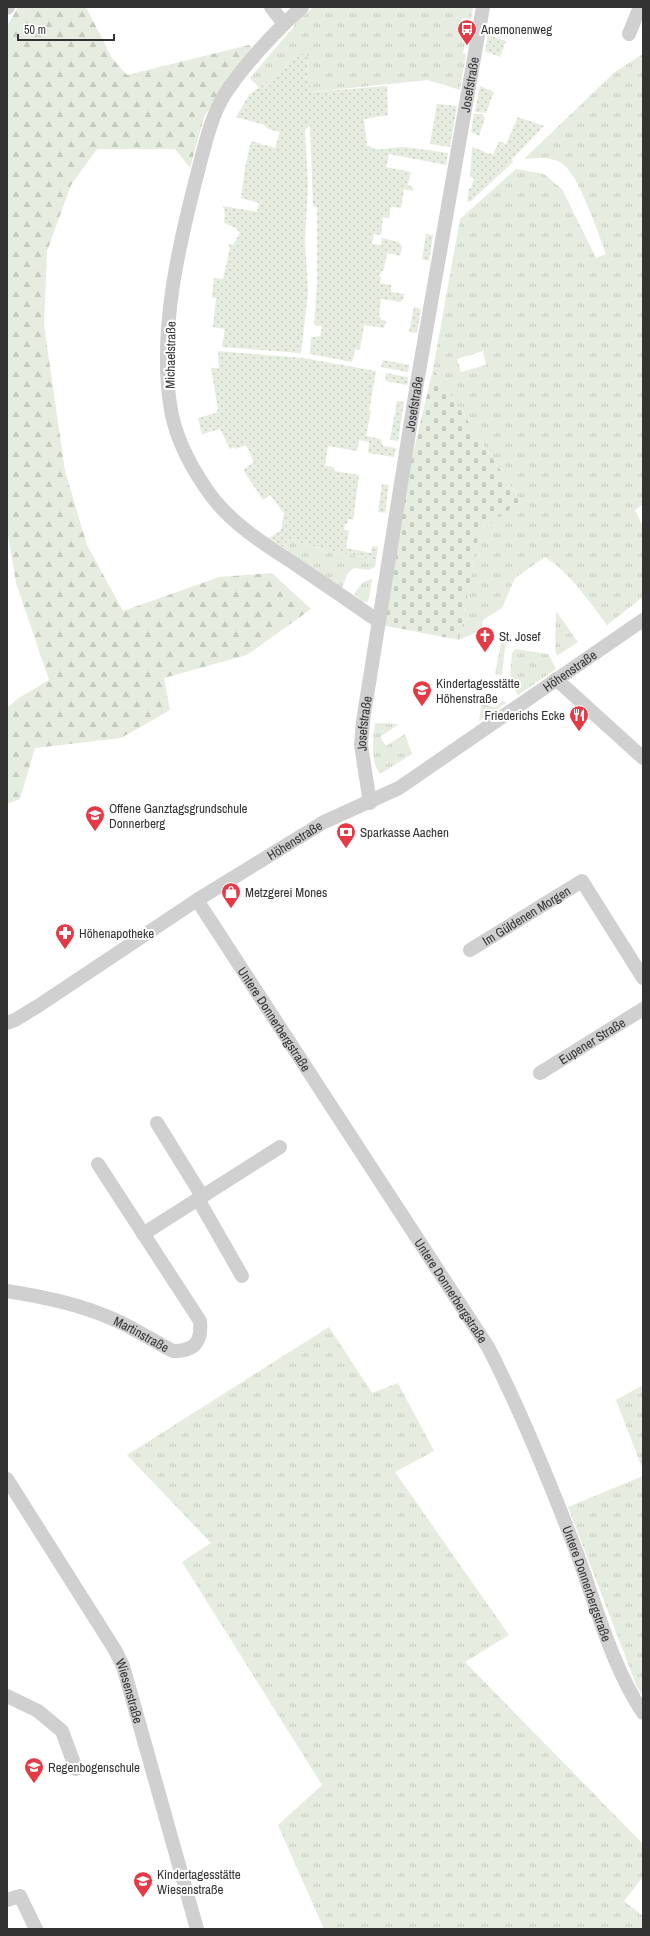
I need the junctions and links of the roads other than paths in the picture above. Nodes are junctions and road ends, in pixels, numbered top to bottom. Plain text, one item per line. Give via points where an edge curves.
1 (271, 7) edge
2 (302, 7) edge
3 (483, 7) edge
4 (640, 7) edge
5 (284, 24) junction
6 (630, 34) dead end
7 (643, 620) edge
8 (378, 621) junction
9 (556, 679) junction
10 (643, 758) edge
11 (370, 803) junction
12 (197, 900) junction
13 (470, 950) dead end
14 (643, 978) edge
15 (643, 1009) edge
16 (7, 1023) edge
17 (540, 1073) dead end
18 (157, 1123) dead end
19 (280, 1147) dead end
20 (98, 1164) dead end
21 (200, 1198) junction
22 (143, 1234) junction
23 (242, 1276) dead end
24 (7, 1291) edge
25 (7, 1479) edge
26 (7, 1696) edge
27 (643, 1713) edge
28 (76, 1769) dead end
29 (13, 1898) edge
30 (36, 1929) edge
31 (197, 1929) edge

1 - 5 street
2 - 5 street, Michaelstraße
3 - 8 street, Josefstraße
4 - 6 street
5 - 8 street, Michaelstraße via 225,94 206,139 181,240 175,280 168,346 170,405 173,422 187,458 205,488 228,516
7 - 9 street, Höhenstraße
8 - 11 street, Josefstraße via 361,745
9 - 10 street
9 - 11 street, Höhenstraße via 399,788
11 - 12 street, Höhenstraße via 324,822
12 - 16 street, Höhenstraße via 38,1006
12 - 27 street, Untere Donnerbergstraße via 488,1347 540,1458 620,1673
13 - 14 street, Im Güldenen Morgen via 582,881
15 - 17 street, Eupener Straße
18 - 21 street
19 - 21 street
20 - 22 street, Martinstraße
21 - 22 street
21 - 23 street
22 - 24 street, Martinstraße via 200,1321 201,1334 198,1341 184,1351 173,1351 94,1311
25 - 31 street, Wiesenstraße via 123,1666
26 - 28 street via 38,1712 62,1732
29 - 30 street

